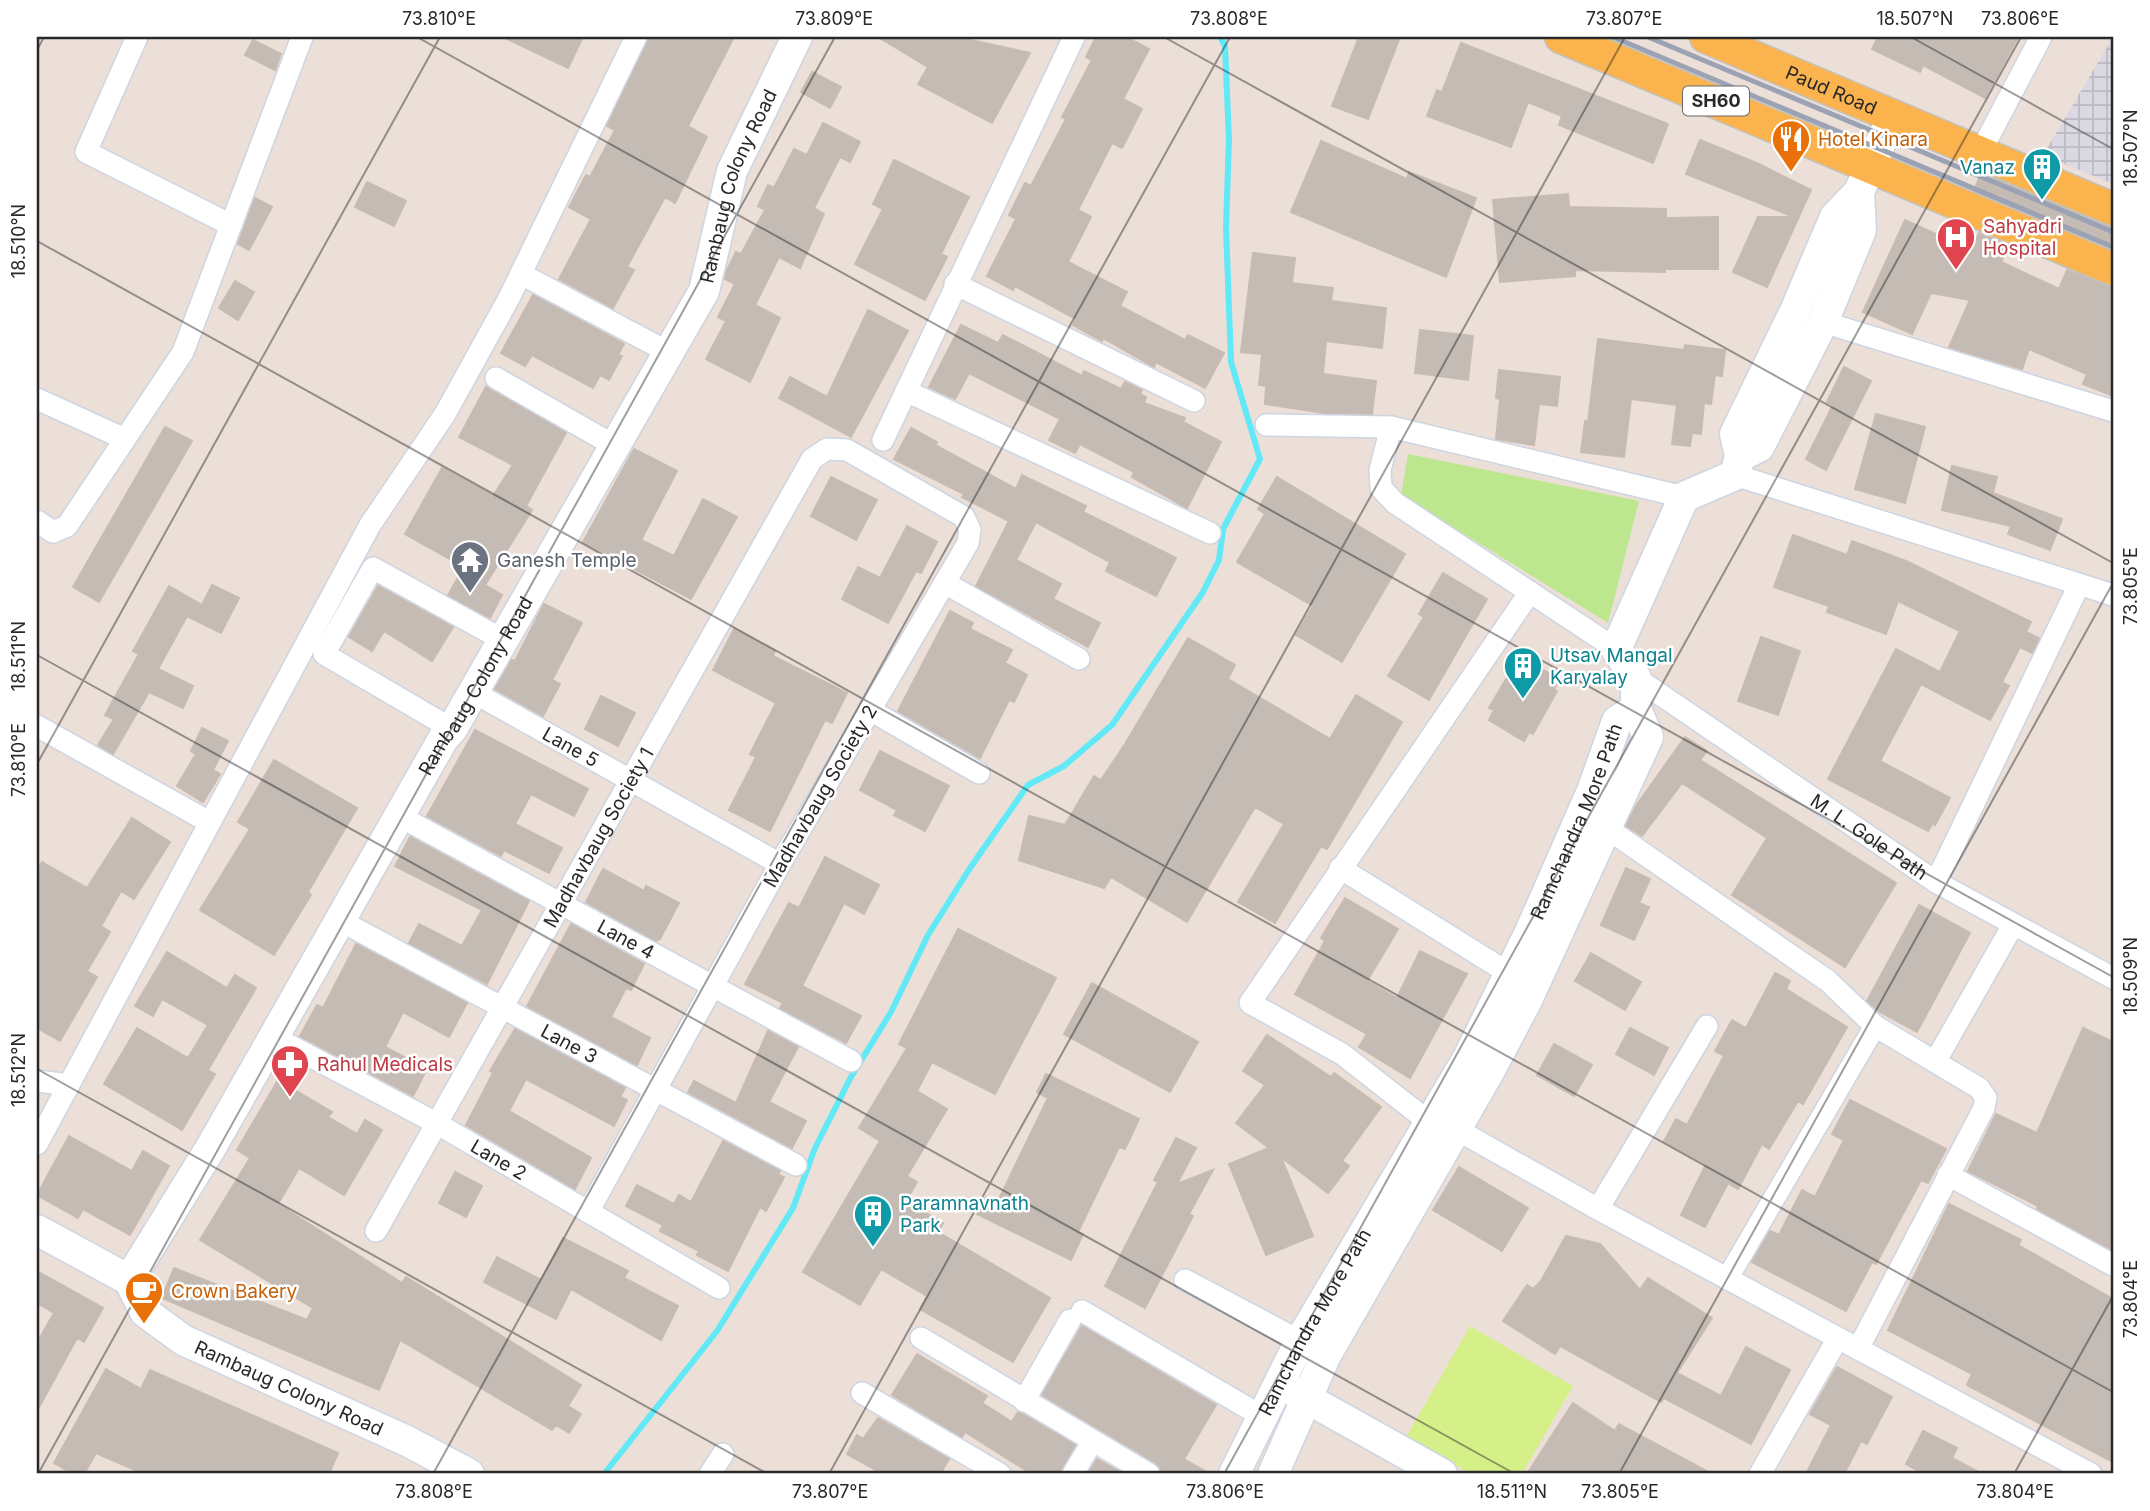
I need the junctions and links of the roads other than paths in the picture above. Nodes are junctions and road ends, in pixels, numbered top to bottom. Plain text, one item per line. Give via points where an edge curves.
1 (137, 37) edge
2 (302, 37) edge
3 (636, 37) edge
4 (797, 37) edge
5 (1074, 37) edge
6 (1561, 37) edge
7 (1706, 37) edge
8 (2041, 37) edge
9 (1892, 117) junction
10 (1980, 153) junction
11 (1865, 179) junction
12 (2113, 209) edge
13 (231, 225) junction
14 (2113, 269) edge
15 (521, 274) junction
16 (955, 284) junction
17 (1823, 321) junction
18 (668, 352) junction
19 (496, 379) dead end
20 (906, 391) junction
21 (37, 398) edge
22 (1194, 401) dead end
23 (2113, 411) edge
24 (1266, 425) dead end
25 (1391, 427) junction
26 (125, 439) junction
27 (883, 440) dead end
28 (615, 446) junction
29 (827, 449) joint
30 (1737, 466) junction
31 (1684, 497) junction
32 (37, 521) edge
33 (1210, 533) dead end
34 (945, 583) junction
35 (2079, 585) junction
36 (1530, 592) junction
37 (2113, 595) edge
38 (503, 640) junction
39 (1616, 649) junction
40 (1079, 659) dead end
41 (1636, 678) junction
42 (473, 692) junction
43 (1636, 709) junction
44 (870, 710) junction
45 (37, 726) edge
46 (452, 729) junction
47 (979, 773) dead end
48 (631, 781) junction
49 (401, 817) junction
50 (209, 822) junction
51 (1605, 827) junction
52 (780, 864) junction
53 (1340, 868) junction
54 (1936, 882) junction
55 (561, 903) junction
56 (341, 921) junction
57 (2013, 925) junction
58 (2111, 971) edge
59 (1510, 974) junction
60 (712, 985) junction
61 (500, 1007) junction
62 (1707, 1026) dead end
63 (1875, 1026) junction
64 (274, 1037) junction
65 (851, 1061) dead end
66 (1935, 1062) junction
67 (37, 1081) edge
68 (69, 1085) junction
69 (655, 1087) junction
70 (436, 1123) junction
71 (1443, 1126) junction
72 (37, 1144) edge
73 (796, 1165) dead end
74 (1948, 1175) junction
75 (1598, 1209) junction
76 (588, 1212) junction
77 (37, 1230) edge
78 (376, 1231) dead end
79 (2113, 1265) edge
80 (1727, 1279) junction
81 (129, 1280) junction
82 (1185, 1280) dead end
83 (719, 1288) dead end
84 (920, 1338) dead end
85 (1838, 1338) junction
86 (1300, 1341) junction
87 (1858, 1349) junction
88 (1280, 1384) junction
89 (862, 1392) dead end
90 (1307, 1398) junction
91 (1024, 1401) junction
92 (1263, 1417) junction
93 (1092, 1442) junction
94 (723, 1454) dead end
95 (469, 1474) edge
96 (710, 1474) edge
97 (1000, 1474) edge
98 (1073, 1474) edge
99 (1149, 1474) edge
100 (1234, 1474) edge
101 (1273, 1474) edge
102 (1442, 1474) edge
103 (1760, 1474) edge
104 (2091, 1474) edge

1 - 13 street via 86,152
2 - 13 street
3 - 15 street
4 - 18 street, Rambaug Colony Road via 732,171 704,290
5 - 16 street
6 - 11 main road, SH60
7 - 9 main road, Paud Road / SH60
8 - 10 street
9 - 10 main road, Paud Road / SH60
9 - 11 street
10 - 12 main road, Paud Road / SH60
11 - 14 main road, SH60
11 - 17 street via 1861,230
11 - 30 street via 1835,218 1735,434
13 - 26 street via 183,352
15 - 18 street
15 - 50 street via 445,414 370,525
16 - 20 street
16 - 22 street
17 - 23 street
17 - 30 street via 1759,447
18 - 28 street, Rambaug Colony Road
19 - 28 street
20 - 27 street
20 - 33 street
21 - 26 street
24 - 25 street
25 - 31 street
25 - 36 street via 1380,470 1381,488 1395,503
26 - 32 street via 67,526 53,532
28 - 38 street, Rambaug Colony Road
29 - 34 street, Madhavbaug Society 2 via 848,450 964,517 970,537
29 - 48 street, Madhavbaug Society 1 via 812,459
30 - 31 street
30 - 35 street
31 - 39 street
34 - 40 street
34 - 44 street, Madhavbaug Society 2
35 - 37 street
35 - 54 street
36 - 39 street
36 - 53 street
38 - 42 street, Rambaug Colony Road
38 - 46 street via 373,568 324,654
39 - 41 street
41 - 43 street
41 - 54 street, M. L. Gole Path
42 - 46 street, Rambaug Colony Road
42 - 48 street, Lane 5
43 - 51 street, Ramchandra More Path via 1648,737
43 - 59 street, Ramchandra More Path via 1617,721 1592,792
44 - 47 street
44 - 52 street, Madhavbaug Society 2
45 - 50 street
46 - 49 street, Rambaug Colony Road
48 - 52 street, Lane 5
48 - 55 street, Madhavbaug Society 1
49 - 55 street, Lane 4
49 - 56 street, Rambaug Colony Road
50 - 68 street
51 - 63 street via 1828,981
51 - 71 street, Ramchandra More Path via 1526,1002
52 - 60 street, Madhavbaug Society 2
53 - 59 street
53 - 71 street via 1250,1003 1342,1054
54 - 57 street, M. L. Gole Path
55 - 60 street, Lane 4
55 - 61 street, Madhavbaug Society 1
56 - 61 street, Lane 3
56 - 64 street, Rambaug Colony Road
57 - 58 street, M. L. Gole Path
57 - 66 street
59 - 71 street, Ramchandra More Path via 1468,1058
60 - 65 street, Lane 4
60 - 69 street, Madhavbaug Society 2
61 - 69 street, Lane 3
61 - 70 street, Madhavbaug Society 1
62 - 75 street
63 - 66 street
63 - 80 street
64 - 70 street, Lane 2
64 - 81 street, Rambaug Colony Road
66 - 74 street via 1979,1088 1986,1098
67 - 68 street
68 - 72 street
69 - 73 street, Lane 3
69 - 76 street, Madhavbaug Society 2
70 - 76 street, Lane 2
70 - 78 street, Madhavbaug Society 1
71 - 75 street
71 - 86 street, Ramchandra More Path
71 - 90 street, Ramchandra More Path
74 - 79 street
74 - 87 street
75 - 80 street
76 - 83 street, Lane 2
77 - 81 street
80 - 85 street
81 - 95 street, Rambaug Colony Road via 145,1312 183,1340 407,1441
82 - 86 street
84 - 91 street
85 - 87 street
85 - 103 street
86 - 88 street, Ramchandra More Path
87 - 104 street
88 - 90 street
88 - 92 street, Ramchandra More Path
89 - 97 street
90 - 101 street, Ramchandra More Path
90 - 102 street
91 - 92 street via 1076,1316
91 - 93 street
92 - 100 street, Ramchandra More Path
93 - 98 street
93 - 99 street
94 - 96 street

